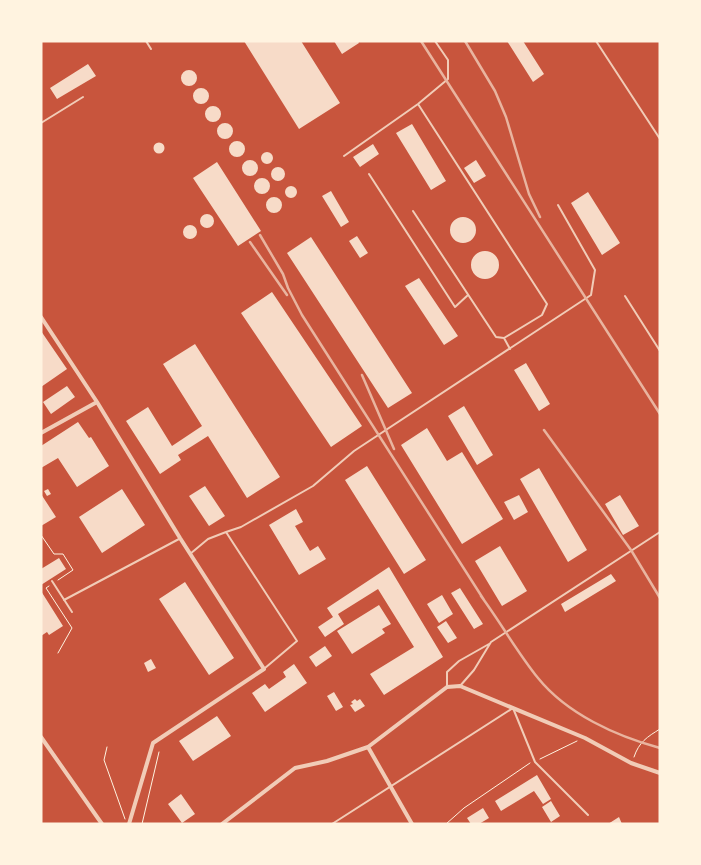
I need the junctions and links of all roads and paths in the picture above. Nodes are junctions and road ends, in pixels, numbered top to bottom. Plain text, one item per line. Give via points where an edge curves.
1 (146, 41) edge
2 (435, 41) edge
3 (596, 41) edge
4 (151, 49) dead end
5 (83, 96) dead end
6 (418, 104) junction
7 (41, 122) edge
8 (660, 139) edge
9 (344, 156) dead end
10 (369, 174) dead end
11 (558, 205) dead end
12 (413, 211) dead end
13 (468, 295) junction
14 (625, 296) dead end
15 (41, 316) edge
16 (504, 338) junction
17 (510, 349) junction
18 (660, 351) edge
19 (97, 402) junction
20 (41, 433) edge
21 (226, 532) junction
22 (660, 532) edge
23 (180, 538) junction
24 (190, 554) junction
25 (52, 581) dead end
26 (64, 600) junction
27 (72, 612) dead end
28 (491, 642) junction
29 (264, 668) junction
30 (460, 686) junction
31 (447, 687) junction
32 (512, 708) junction
33 (660, 730) edge
34 (41, 737) edge
35 (584, 738) junction
36 (107, 747) dead end
37 (368, 747) junction
38 (159, 752) dead end
39 (535, 762) junction
40 (631, 763) junction
41 (660, 773) edge
42 (390, 785) junction
43 (588, 815) dead end
44 (102, 824) edge
45 (128, 824) edge
46 (142, 824) edge
47 (222, 824) edge
48 (332, 824) edge
49 (412, 824) edge
50 (446, 824) edge

1 - 4 lane
2 - 6 lane via 448,60 448,80
3 - 8 lane
5 - 7 lane
6 - 9 lane
6 - 16 lane via 547,304 542,315
10 - 13 lane via 454,307
11 - 17 lane via 595,270 591,295
12 - 13 lane
13 - 16 lane via 496,337
14 - 18 lane
15 - 19 street
16 - 17 lane
17 - 21 lane via 354,451 313,486 241,528
19 - 20 street
19 - 23 street
21 - 24 lane via 208,539
21 - 29 lane via 297,641
22 - 28 lane
23 - 24 street
23 - 26 lane
24 - 29 street
25 - 26 lane
26 - 27 lane
28 - 30 lane
28 - 31 lane via 459,661 448,672
29 - 45 street via 153,742
30 - 31 street
30 - 32 street
31 - 37 street
32 - 35 street
32 - 39 lane
32 - 42 lane
33 - 40 path via 642,740
34 - 44 street
35 - 39 path
35 - 40 street
36 - 45 path via 104,760
37 - 42 street
37 - 47 street via 295,768
38 - 46 path
39 - 43 lane
39 - 50 path via 510,775
40 - 41 street
42 - 48 lane
42 - 49 street

